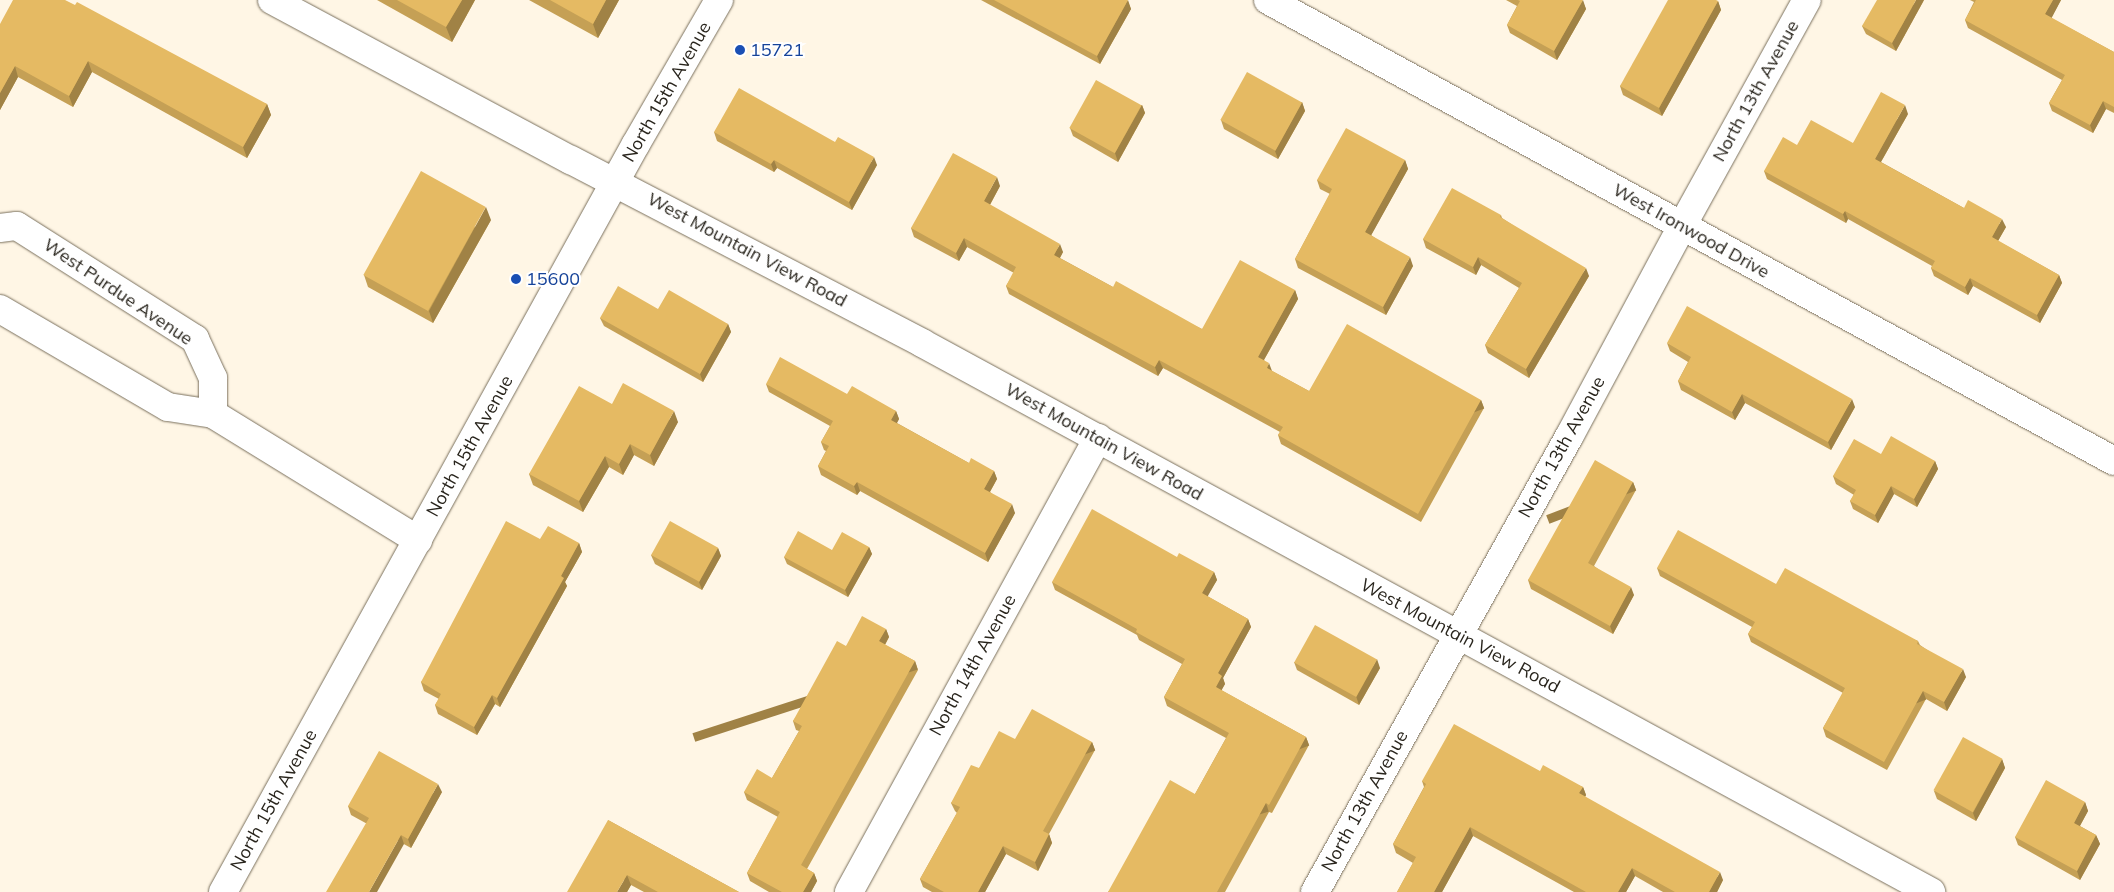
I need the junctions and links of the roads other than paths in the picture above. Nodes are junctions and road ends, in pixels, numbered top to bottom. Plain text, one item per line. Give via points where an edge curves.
1 (272, 0) edge
2 (719, 0) edge
3 (1268, 0) edge
4 (1807, 0) edge
5 (616, 182) junction
6 (1682, 226) junction
7 (0, 228) edge
8 (0, 309) edge
9 (212, 414) junction
10 (1098, 438) junction
11 (2114, 461) edge
12 (418, 540) junction
13 (1458, 634) junction
14 (223, 892) edge
15 (849, 892) edge
16 (1315, 892) edge
17 (1931, 892) edge

1 - 5 street, West Mountain View Road
2 - 5 street, North 15th Avenue
3 - 6 street, West Ironwood Drive
4 - 6 street, North 13th Avenue
5 - 10 street, West Mountain View Road
5 - 12 street, North 15th Avenue
6 - 11 street, West Ironwood Drive
6 - 13 street, North 13th Avenue
7 - 9 street, West Purdue Avenue via 18,226 195,339 213,378
8 - 9 street via 168,407
9 - 12 street
10 - 13 street, West Mountain View Road
10 - 15 street, North 14th Avenue
12 - 14 street, North 15th Avenue
13 - 16 street, North 13th Avenue
13 - 17 street, West Mountain View Road

